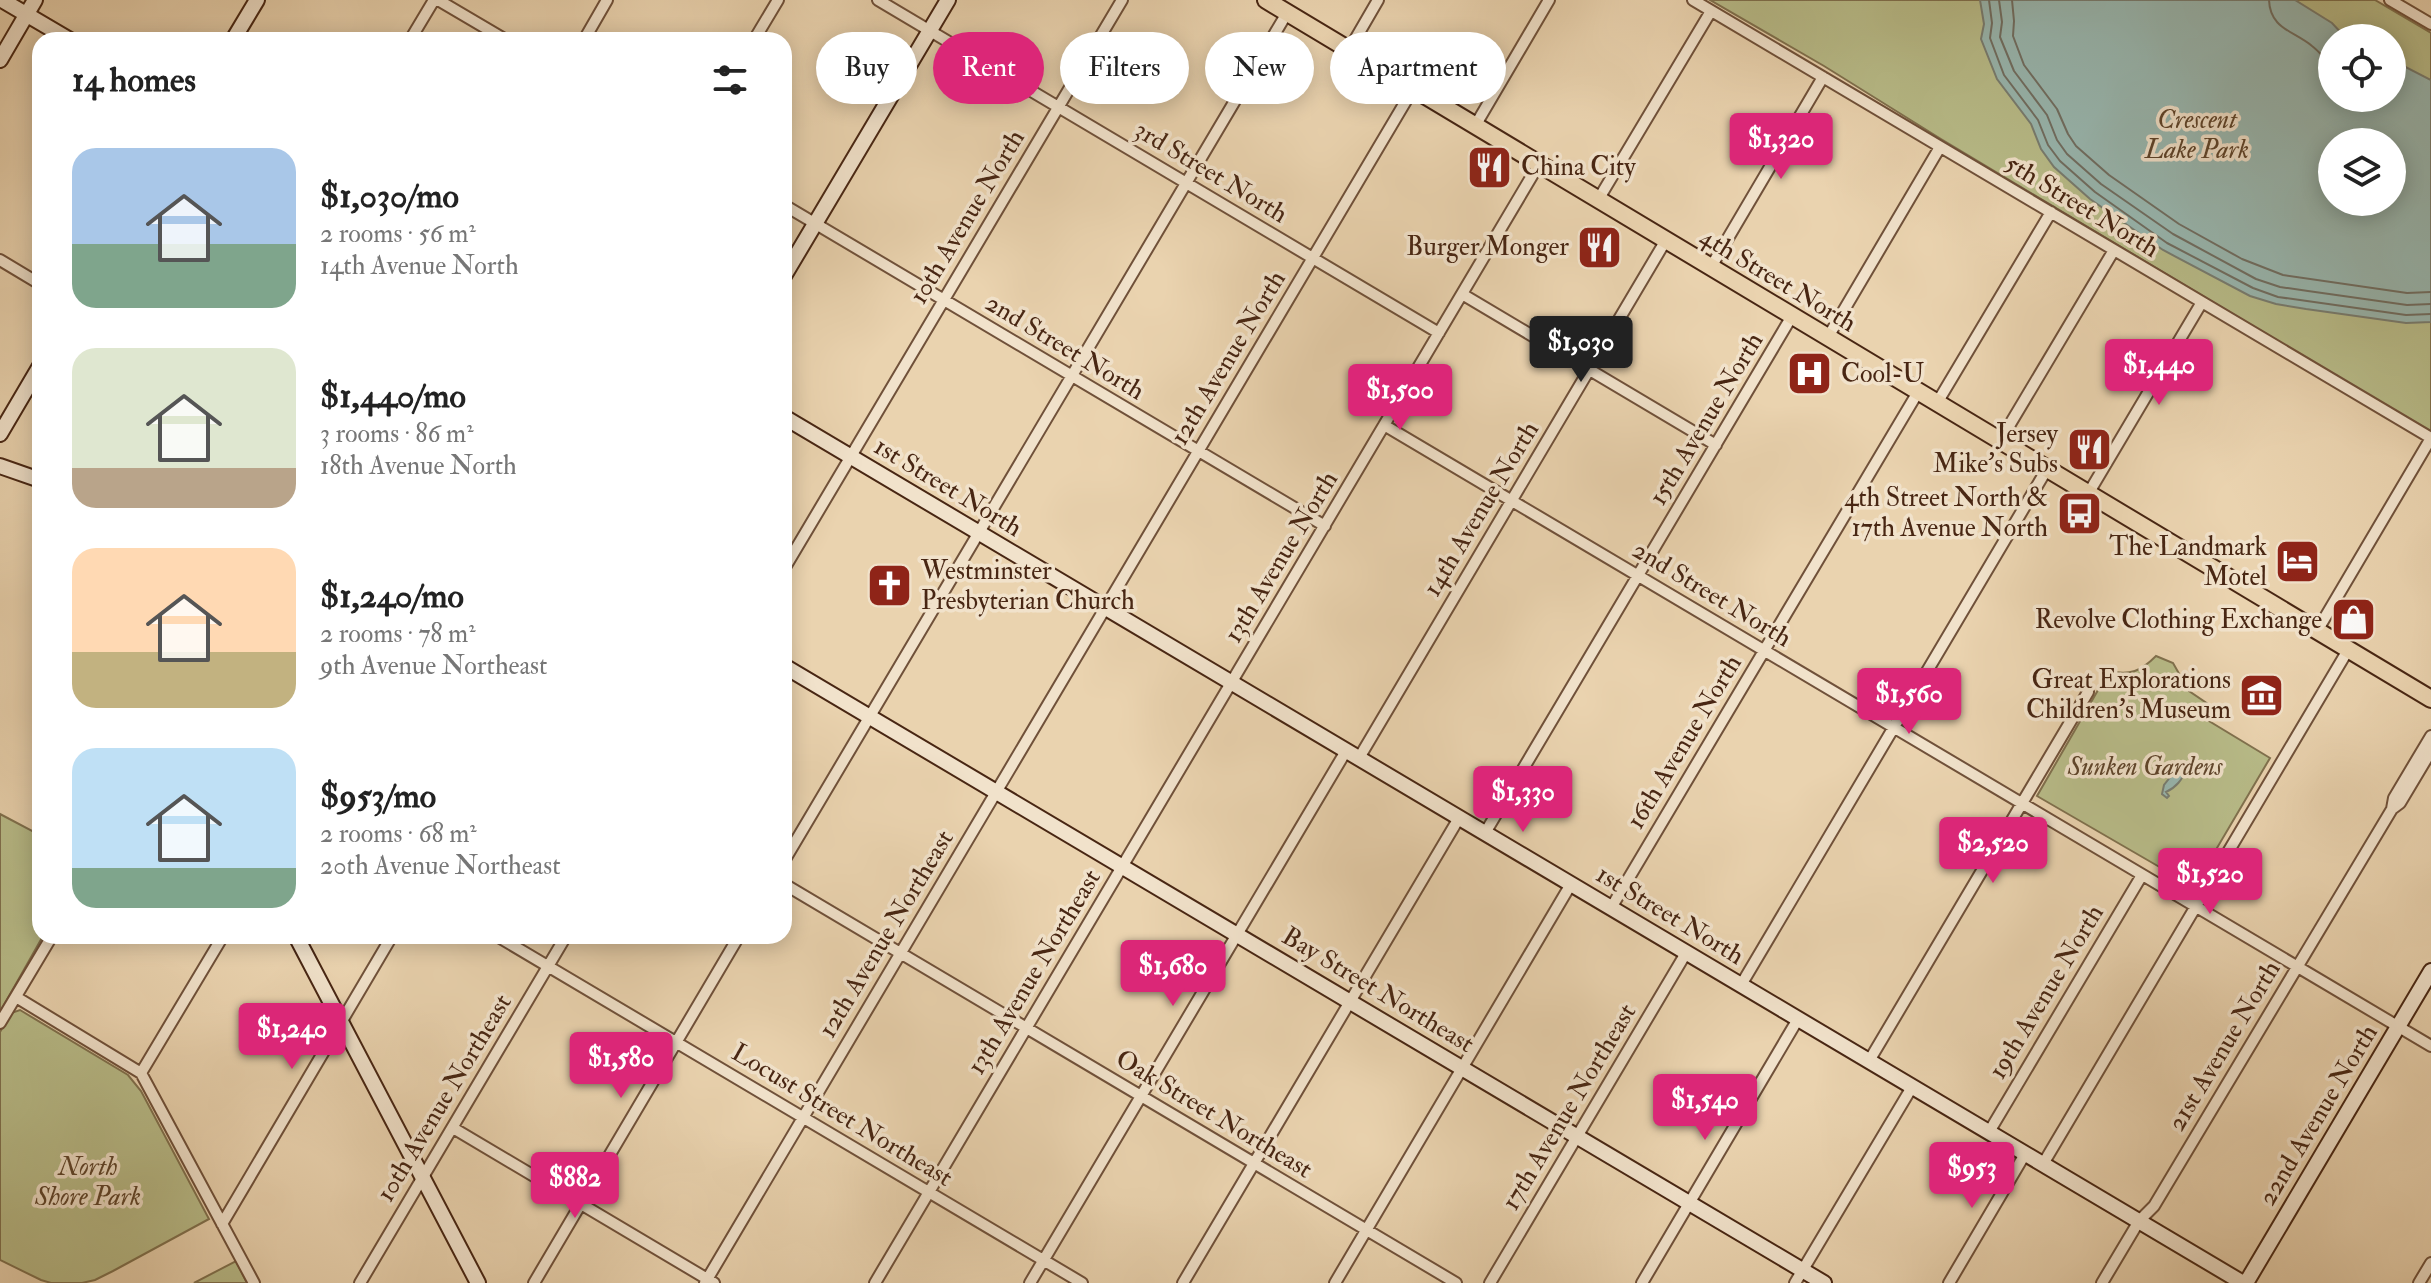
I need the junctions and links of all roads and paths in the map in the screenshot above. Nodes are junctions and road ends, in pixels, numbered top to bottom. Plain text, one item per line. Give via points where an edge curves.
1 (2, 0) edge
2 (35, 0) edge
3 (257, 0) edge
4 (436, 0) edge
5 (607, 0) edge
6 (778, 0) edge
7 (878, 0) edge
8 (948, 0) edge
9 (1122, 0) edge
10 (1266, 0) edge
11 (1378, 0) edge
12 (1549, 0) edge
13 (1693, 0) edge
14 (2395, 1) edge
15 (1711, 11) junction
16 (1287, 13) junction
17 (27, 14) junction
18 (2431, 24) edge
19 (930, 31) junction
20 (57, 32) edge
21 (238, 32) edge
22 (415, 32) edge
23 (492, 32) edge
24 (589, 32) edge
25 (759, 32) edge
26 (1359, 32) edge
27 (1330, 39) edge
28 (0, 60) edge
29 (1823, 77) junction
30 (1404, 104) edge
31 (1438, 104) edge
32 (1058, 107) junction
33 (1475, 126) junction
34 (1940, 147) junction
35 (1539, 164) junction
36 (1186, 183) junction
37 (1598, 200) junction
38 (792, 210) edge
39 (2051, 212) junction
40 (815, 224) junction
41 (1666, 240) junction
42 (2114, 250) junction
43 (1313, 258) junction
44 (0, 260) edge
45 (792, 263) edge
46 (1711, 267) junction
47 (32, 279) edge
48 (1462, 294) junction
49 (944, 300) junction
50 (2202, 302) junction
51 (1792, 316) junction
52 (1439, 333) junction
53 (1828, 337) junction
54 (1590, 369) junction
55 (1072, 376) junction
56 (32, 380) edge
57 (1918, 392) junction
58 (1937, 403) junction
59 (792, 422) edge
60 (1384, 425) junction
61 (0, 434) edge
62 (2431, 438) edge
63 (2000, 441) junction
64 (1716, 445) junction
65 (1198, 451) junction
66 (851, 457) junction
67 (0, 466) edge
68 (2047, 469) junction
69 (32, 477) edge
70 (2088, 494) junction
71 (1512, 501) junction
72 (1325, 526) junction
73 (979, 533) junction
74 (792, 556) edge
75 (1638, 576) junction
76 (1105, 608) junction
77 (2317, 631) junction
78 (2348, 650) junction
79 (1764, 651) junction
80 (792, 671) edge
81 (1231, 683) junction
82 (2088, 692) dead end
83 (2431, 699) edge
84 (870, 716) junction
85 (1894, 728) junction
86 (2431, 736) edge
87 (2431, 751) edge
88 (1352, 754) junction
89 (996, 792) junction
90 (2022, 803) junction
91 (2392, 809) junction
92 (1459, 818) junction
93 (1485, 833) junction
94 (792, 848) edge
95 (1122, 867) junction
96 (2142, 875) junction
97 (1571, 884) junction
98 (792, 889) edge
99 (2196, 907) junction
100 (1611, 908) junction
101 (1237, 934) junction
102 (47, 944) edge
103 (218, 944) edge
104 (300, 944) edge
105 (387, 944) edge
106 (511, 944) edge
107 (561, 944) edge
108 (734, 944) edge
109 (900, 953) junction
110 (1686, 953) junction
111 (548, 966) junction
112 (2297, 967) junction
113 (2431, 971) edge
114 (1741, 985) junction
115 (16, 997) junction
116 (1350, 1002) junction
117 (1798, 1019) junction
118 (0, 1023) edge
119 (341, 1023) junction
120 (2398, 1027) junction
121 (1027, 1028) junction
122 (676, 1042) junction
123 (2431, 1046) edge
124 (1869, 1061) junction
125 (1462, 1068) junction
126 (141, 1073) junction
127 (1912, 1087) junction
128 (1141, 1096) junction
129 (803, 1117) junction
130 (453, 1128) junction
131 (1989, 1132) junction
132 (1577, 1136) junction
133 (2025, 1154) junction
134 (1254, 1163) junction
135 (2043, 1164) junction
136 (424, 1177) junction
137 (929, 1192) junction
138 (1689, 1203) junction
139 (581, 1204) junction
140 (2139, 1221) junction
141 (222, 1224) junction
142 (1366, 1229) junction
143 (1043, 1260) junction
144 (2431, 1263) edge
145 (1799, 1277) edge
146 (709, 1282) edge
147 (254, 1283) edge
148 (360, 1283) edge
149 (478, 1283) edge
150 (534, 1283) edge
151 (875, 1283) edge
152 (1030, 1283) edge
153 (1082, 1283) edge
154 (1183, 1283) edge
155 (1335, 1283) edge
156 (1456, 1283) edge
157 (1490, 1283) edge
158 (1642, 1283) edge
159 (1824, 1283) edge
160 (1949, 1283) edge
161 (2102, 1283) edge
162 (2244, 1283) edge
163 (2419, 1283) edge

1 - 17 street
2 - 17 street
3 - 21 street
4 - 22 street
4 - 23 street
5 - 24 street
6 - 25 street
7 - 19 street, 3rd Street North
8 - 19 street
9 - 32 street, 10th Avenue North
10 - 16 main road, 4th Street North
11 - 26 street
12 - 33 street
13 - 15 street, 5th Street North
14 - 18 street
15 - 29 street, 5th Street North
15 - 37 street
16 - 27 main road, 4th Street North
16 - 36 street
17 - 20 street
17 - 28 street
19 - 32 street, 3rd Street North
19 - 40 street
29 - 34 street, 5th Street North
29 - 46 street
30 - 43 street, 12th Avenue North
31 - 33 main road, 4th Street North
32 - 36 street, 3rd Street North
32 - 49 street, 10th Avenue North
33 - 35 main road, 4th Street North
34 - 39 street, 5th Street North
34 - 53 street
35 - 37 main road, 4th Street North
35 - 48 street, 13th Avenue North
36 - 43 street, 3rd Street North
36 - 55 street
37 - 41 main road, 4th Street North
38 - 40 street, 2nd Street North
39 - 42 street, 5th Street North
39 - 58 street
40 - 45 street
40 - 49 street, 2nd Street North
41 - 46 main road, 4th Street North
41 - 54 street, 14th Avenue North
42 - 50 street, 5th Street North
42 - 63 street
43 - 52 street, 3rd Street North
43 - 65 street, 12th Avenue North
44 - 47 street
46 - 51 main road, 4th Street North
48 - 52 street, 13th Avenue North
48 - 54 street
49 - 55 street, 2nd Street North
49 - 66 street, 10th Avenue North
50 - 62 street, 5th Street North
50 - 70 street
51 - 53 main road, 4th Street North
51 - 64 street, 15th Avenue North
52 - 60 street, 13th Avenue North
53 - 57 main road, 4th Street North
54 - 64 street
54 - 71 street, 14th Avenue North
55 - 65 street, 2nd Street North
55 - 73 street
56 - 61 street
57 - 58 main road, 4th Street North
57 - 79 street, 16th Avenue North
58 - 63 main road, 4th Street North
59 - 66 street, 1st Street North
60 - 71 street, 2nd Street North
60 - 72 street, 13th Avenue North
62 - 77 street
63 - 68 main road, 4th Street North
64 - 75 street, 15th Avenue North
65 - 72 street, 2nd Street North
65 - 76 street, 12th Avenue North
66 - 73 street, 1st Street North
66 - 74 street
67 - 69 street
68 - 70 main road, 4th Street North
68 - 85 street
70 - 77 main road, 4th Street North
71 - 75 street, 2nd Street North
71 - 88 street, 14th Avenue North
72 - 81 street, 13th Avenue North
73 - 76 street, 1st Street North
73 - 84 street
75 - 79 street, 2nd Street North
75 - 93 street, 15th Avenue North
76 - 81 street, 1st Street North
76 - 89 street, 12th Avenue Northeast
77 - 78 main road, 4th Street North
78 - 83 main road, 4th Street North
78 - 99 street
79 - 85 street, 2nd Street North
79 - 100 street, 16th Avenue North
80 - 84 street, Bay Street Northeast
81 - 88 street, 1st Street North
81 - 95 street, 13th Avenue Northeast
82 - 90 street
84 - 89 street, Bay Street Northeast
84 - 94 street
85 - 90 street, 2nd Street North
85 - 114 street
86 - 91 street, 21st Avenue North
87 - 91 street, 21st Avenue North
88 - 92 street, 1st Street North
88 - 101 street, 14th Avenue North
89 - 95 street, Bay Street Northeast
89 - 109 street, 12th Avenue Northeast
90 - 96 street, 2nd Street North
90 - 124 street
91 - 112 street, 21st Avenue North
92 - 93 street, 1st Street North
92 - 116 street
93 - 97 street, 1st Street North
95 - 101 street, Bay Street Northeast
95 - 121 street, 13th Avenue Northeast
96 - 99 street, 2nd Street North
96 - 131 street, 19th Avenue North
97 - 100 street, 1st Street North
97 - 125 street
98 - 109 street, Oak Street Northeast
99 - 112 street, 2nd Street North
99 - 135 street
100 - 110 street, 1st Street North
101 - 116 street, Bay Street Northeast
101 - 128 street, 14th Avenue North
102 - 115 street
103 - 126 street
104 - 119 street
105 - 119 street
106 - 111 street, Locust Street Northeast
107 - 111 street, 10th Avenue Northeast
108 - 122 street
109 - 121 street, Oak Street Northeast
109 - 129 street, 12th Avenue Northeast
110 - 114 street, 1st Street North
110 - 132 street, 17th Avenue Northeast
111 - 122 street, Locust Street Northeast
111 - 130 street, 10th Avenue Northeast
112 - 120 street, 2nd Street North
112 - 140 street, 21st Avenue North via 2154,1206
113 - 120 street, 22nd Avenue North
114 - 117 street, 1st Street North
115 - 118 street
115 - 126 street
116 - 125 street, Bay Street Northeast
116 - 134 street
117 - 124 street, 1st Street North
117 - 138 street
119 - 136 street
119 - 141 street
120 - 123 street, 2nd Street North
120 - 162 street, 22nd Avenue North
121 - 128 street, Oak Street Northeast
121 - 137 street, 13th Avenue Northeast
122 - 129 street, Locust Street Northeast
122 - 139 street
124 - 127 street, 1st Street North
125 - 132 street, Bay Street Northeast
125 - 142 street
126 - 141 street
127 - 131 street, 1st Street North
127 - 145 street
128 - 134 street, Oak Street Northeast
128 - 143 street, 14th Avenue North
129 - 137 street, Locust Street Northeast
129 - 146 street, 12th Avenue Northeast
130 - 136 street, 10th Avenue Northeast
130 - 139 street
131 - 133 street, 1st Street North
132 - 138 street, Bay Street Northeast
132 - 157 street, 17th Avenue Northeast
133 - 135 street, 1st Street North
133 - 160 street
134 - 142 street, Oak Street Northeast
134 - 154 street
135 - 140 street, 1st Street North
136 - 148 street, 10th Avenue Northeast
136 - 149 street
137 - 143 street, Locust Street Northeast
137 - 151 street, 13th Avenue Northeast
138 - 145 street, Bay Street Northeast
138 - 158 street
139 - 146 street
139 - 150 street
140 - 161 street, 21st Avenue North
140 - 162 street, 1st Street North
141 - 147 street
142 - 155 street
142 - 156 street, Oak Street Northeast
143 - 152 street, 14th Avenue North
143 - 153 street, Locust Street Northeast
144 - 163 street
145 - 159 street, Bay Street Northeast

